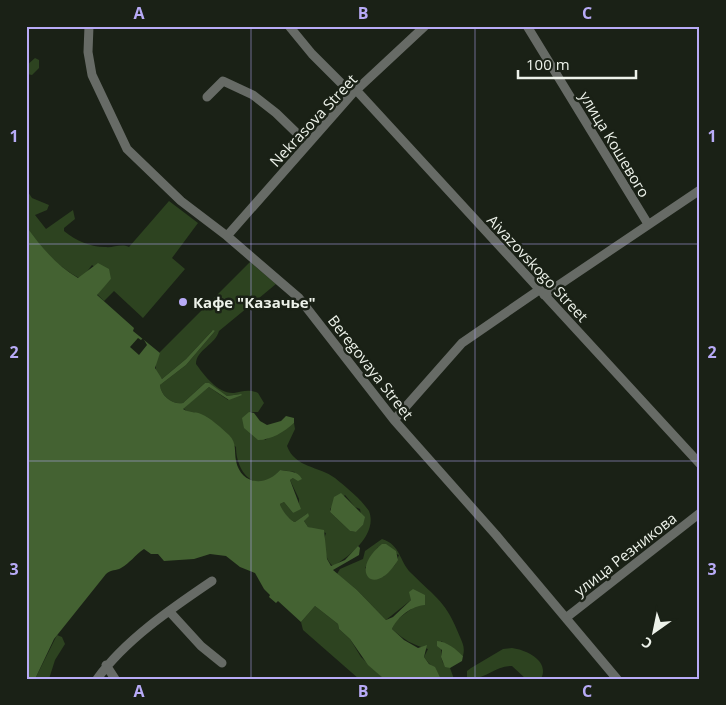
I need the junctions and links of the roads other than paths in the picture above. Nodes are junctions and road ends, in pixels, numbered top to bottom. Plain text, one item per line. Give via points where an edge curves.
1 (289, 26) edge
2 (425, 26) edge
3 (527, 26) edge
4 (92, 27) edge
5 (354, 93) junction
6 (207, 97) dead end
7 (308, 144) junction
8 (700, 190) edge
9 (648, 224) junction
10 (226, 236) junction
11 (542, 292) junction
12 (394, 420) junction
13 (700, 464) edge
14 (700, 513) edge
15 (212, 581) dead end
16 (169, 610) junction
17 (567, 617) junction
18 (222, 663) dead end
19 (106, 665) junction
20 (96, 679) edge
21 (115, 679) edge
22 (617, 679) edge

1 - 5 street, Aivazovskogo Street via 312,54
2 - 5 street, Nekrasova Street
3 - 9 street, улица Кошевого
4 - 10 street, Beregovaya Street via 88,52 92,75 127,149 181,201
5 - 7 street, Nekrasova Street
5 - 11 street, Aivazovskogo Street
6 - 7 street via 223,81 253,95 276,112
7 - 10 street, Nekrasova Street
8 - 9 street
9 - 11 street
10 - 12 street, Beregovaya Street via 299,298
11 - 12 street via 462,343
11 - 13 street, Aivazovskogo Street
12 - 17 street, Beregovaya Street
14 - 17 street, улица Резникова
15 - 16 street
16 - 18 street via 201,646
16 - 19 street
17 - 22 street, Beregovaya Street
19 - 20 street
19 - 21 street

